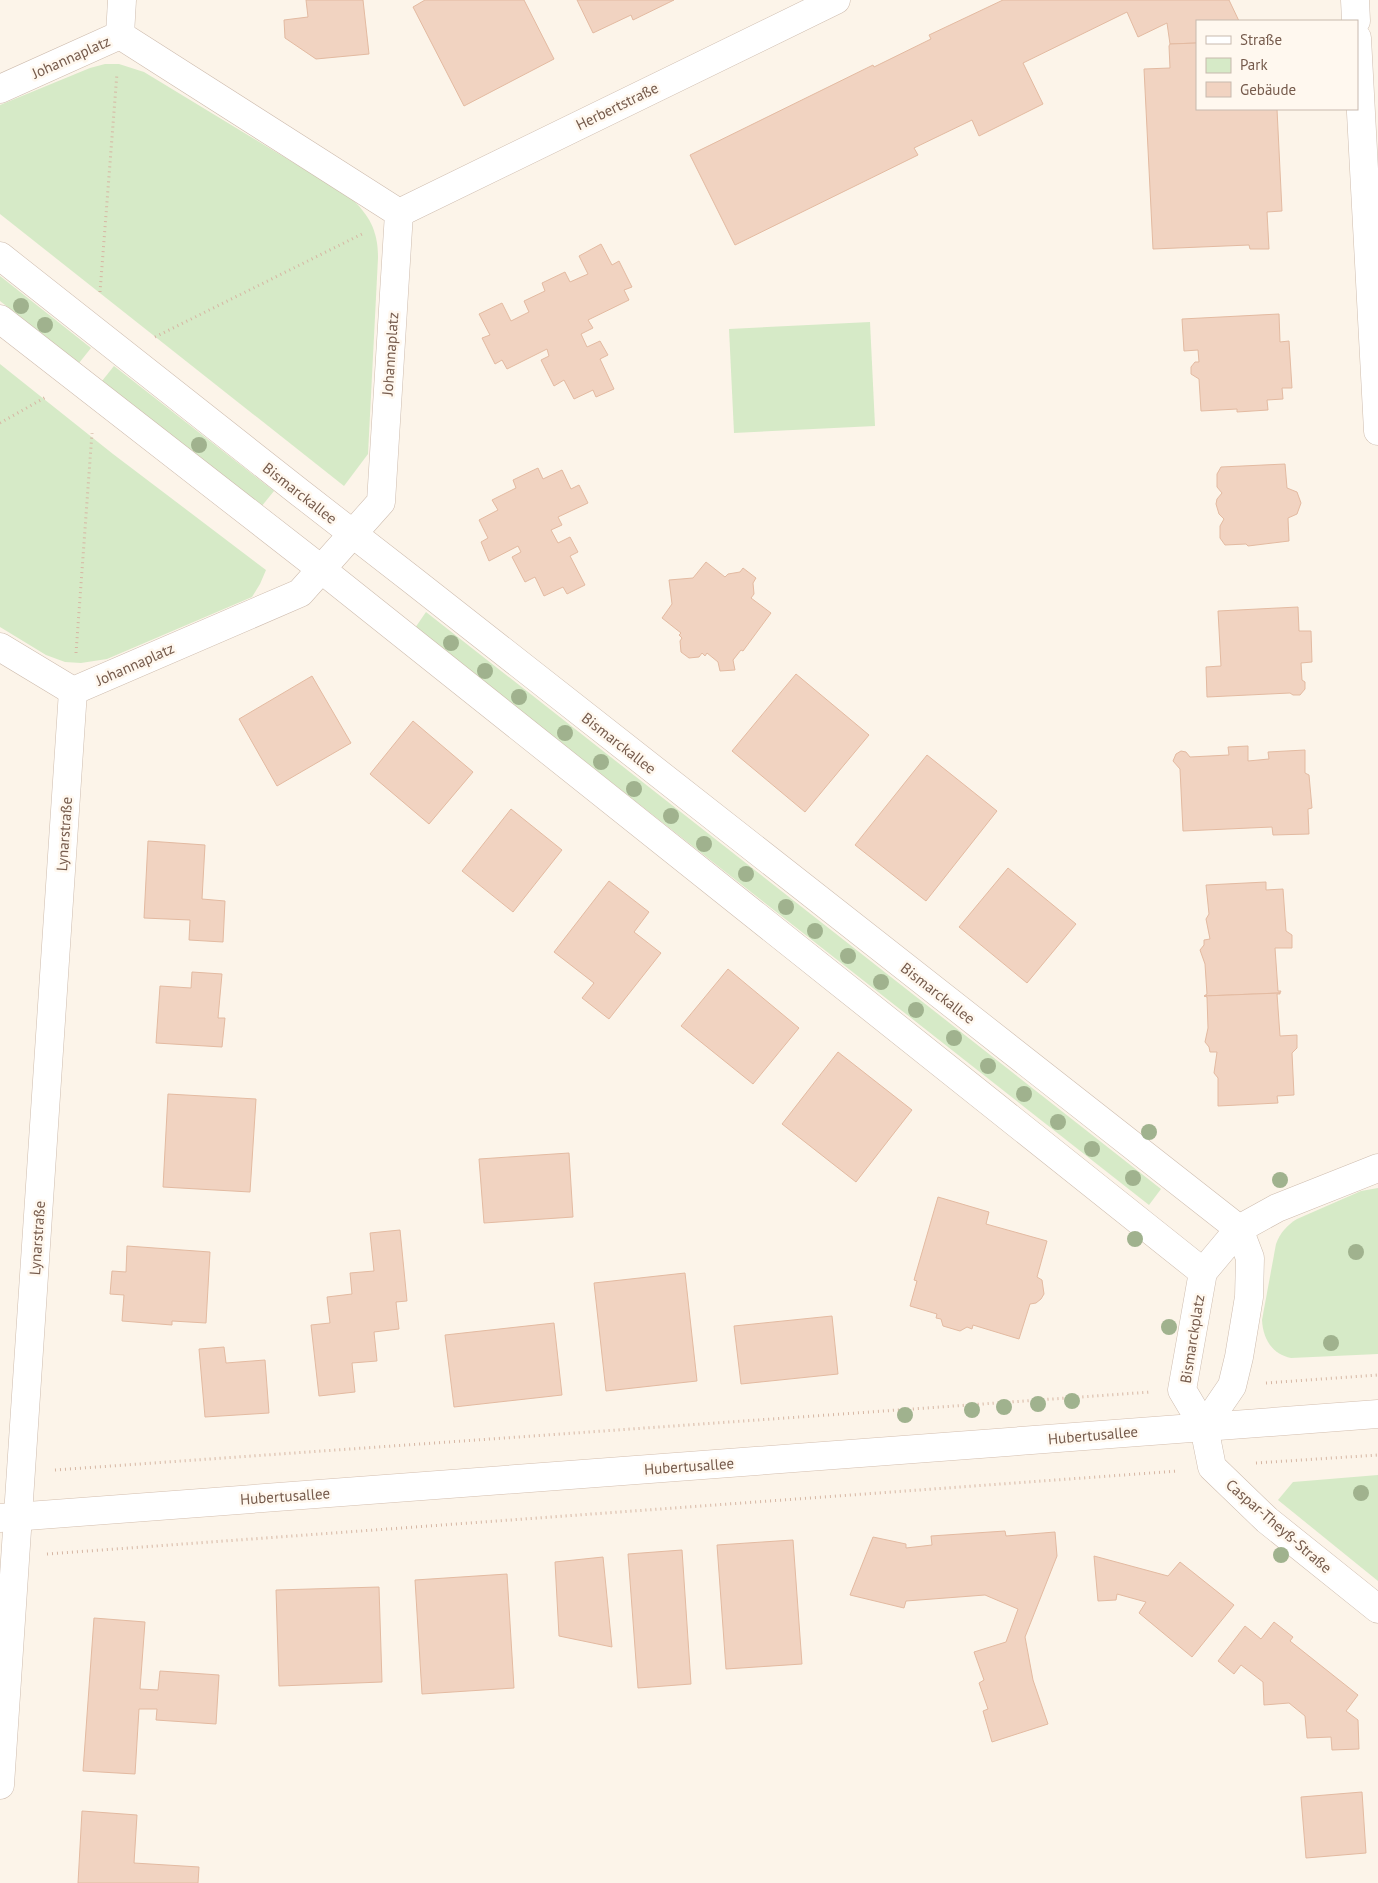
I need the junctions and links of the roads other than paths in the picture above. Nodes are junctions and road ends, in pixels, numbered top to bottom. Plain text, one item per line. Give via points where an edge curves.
1 (122, 0) edge
2 (836, 0) edge
3 (1355, 0) edge
4 (1356, 20) edge
5 (120, 36) junction
6 (1358, 57) edge
7 (0, 89) edge
8 (399, 213) junction
9 (0, 256) edge
10 (0, 319) edge
11 (1378, 431) edge
12 (354, 534) junction
13 (321, 569) junction
14 (0, 647) edge
15 (73, 691) junction
16 (1378, 1168) edge
17 (1239, 1229) junction
18 (1203, 1272) junction
19 (1378, 1414) edge
20 (1204, 1427) junction
21 (9, 1517) edge
22 (1378, 1609) edge
23 (0, 1785) edge

1 - 5 street
2 - 8 street, Herbertstraße
3 - 4 street
5 - 7 street, Johannaplatz
5 - 8 street, Johannaplatz
6 - 11 street
8 - 12 street, Johannaplatz via 381,502
9 - 12 street, Bismarckallee
10 - 13 street
12 - 13 street, Johannaplatz
12 - 17 street, Bismarckallee
13 - 15 street, Johannaplatz via 300,593
13 - 18 street
14 - 15 street
15 - 21 street, Lynarstraße
16 - 17 street, Bismarckplatz via 1276,1208
17 - 18 street, Bismarckplatz
17 - 20 street via 1250,1258 1249,1297 1239,1357 1232,1386
18 - 20 street, Bismarckplatz via 1182,1390
19 - 20 street, Hubertusallee
20 - 21 street, Hubertusallee
20 - 22 street, Caspar-Theyß-Straße via 1212,1468 1267,1520
21 - 23 street, Lynarstraße

